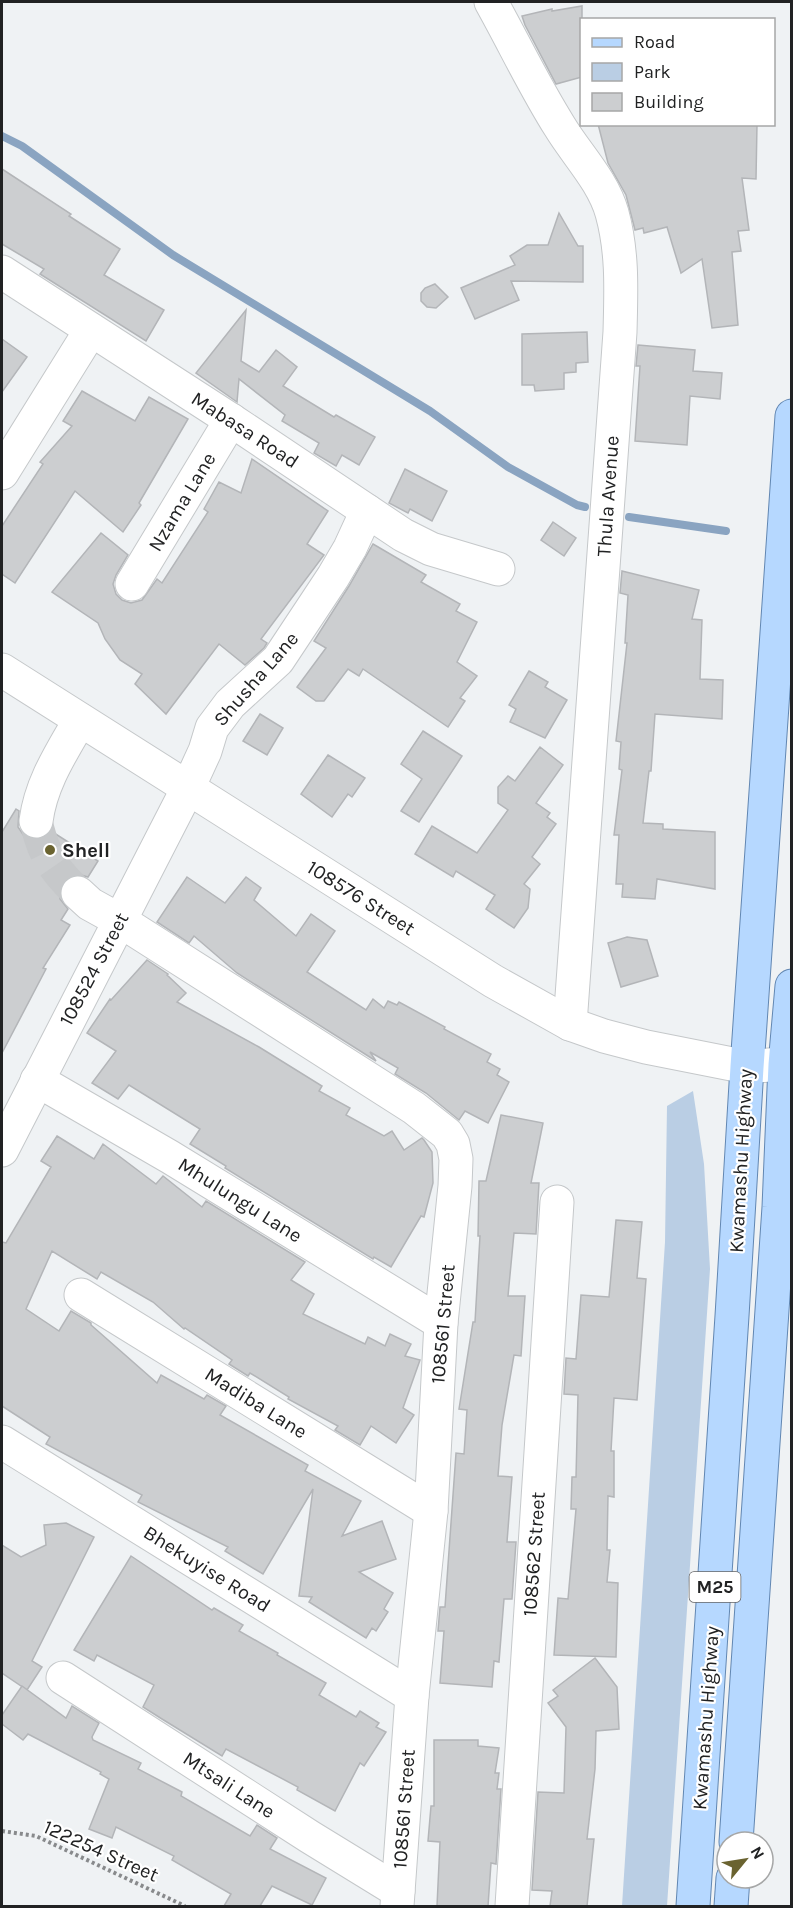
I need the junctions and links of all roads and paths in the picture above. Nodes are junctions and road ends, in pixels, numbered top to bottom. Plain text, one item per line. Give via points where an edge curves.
1 (491, 2) edge
2 (2, 272) edge
3 (91, 330) junction
4 (792, 416) edge
5 (231, 420) junction
6 (2, 473) edge
7 (367, 511) junction
8 (498, 568) dead end
9 (132, 584) dead end
10 (2, 670) edge
11 (80, 720) junction
12 (188, 788) junction
13 (36, 821) tunnel mouth
14 (78, 893) tunnel mouth
15 (119, 920) junction
16 (792, 986) edge
17 (570, 1024) junction
18 (788, 1064) edge
19 (747, 1067) junction
20 (37, 1080) junction
21 (2, 1150) edge
22 (557, 1202) dead end
23 (81, 1295) dead end
24 (441, 1323) junction
25 (2, 1442) edge
26 (431, 1511) junction
27 (63, 1677) dead end
28 (412, 1696) junction
29 (737, 1830) edge
30 (2, 1831) edge
31 (732, 1890) edge
32 (397, 1899) edge
33 (186, 1906) edge
34 (512, 1906) edge
35 (693, 1906) edge
36 (731, 1906) edge

1 - 17 street, Thula Avenue via 560,127 605,195 614,221 622,271
2 - 3 street, Mabasa Road
3 - 5 street, Mabasa Road
3 - 6 street
4 - 19 main road, Kwamashu Highway / M25
5 - 7 street, Mabasa Road
5 - 9 street, Nzama Lane
7 - 8 street, Mabasa Road via 403,536 431,549
7 - 12 street, Shusha Lane via 333,577 284,652 230,704 212,728
10 - 11 street, 108576 Street
11 - 12 street, 108576 Street
11 - 13 street via 50,772
12 - 15 street, 108524 Street
12 - 17 street, 108576 Street via 494,981
14 - 15 street, 108561 Street
15 - 20 street, 108524 Street
15 - 24 street, 108561 Street via 414,1108 447,1134 456,1159 456,1186
16 - 18 main road, Kwamashu Highway / M25
17 - 19 street, 108576 Street via 646,1047
18 - 19 street, 108576 Street
18 - 29 main road, Kwamashu Highway / M25
19 - 35 main road, Kwamashu Highway / M25
20 - 21 street, 108524 Street
20 - 24 street, Mhulungu Lane
22 - 34 street, 108562 Street
23 - 26 street, Madiba Lane
24 - 26 street, 108561 Street
25 - 28 street, Bhekuyise Road
26 - 28 street, 108561 Street
27 - 32 street, Mtsali Lane via 310,1837
28 - 32 street, 108561 Street
30 - 33 path, 122254 Street via 36,1836
31 - 36 main road

